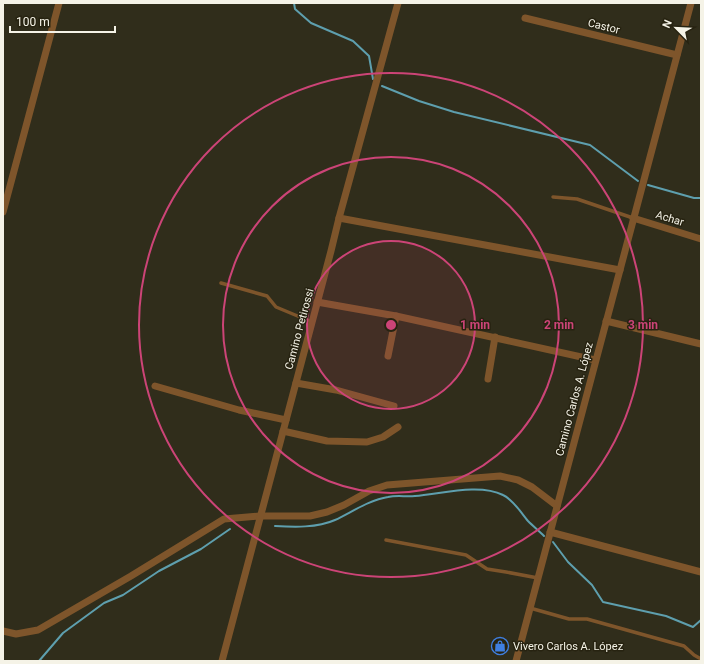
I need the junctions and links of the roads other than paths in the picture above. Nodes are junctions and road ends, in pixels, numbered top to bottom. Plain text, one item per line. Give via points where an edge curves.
1 (59, 3) edge
2 (398, 3) edge
3 (691, 3) edge
4 (525, 18) dead end
5 (677, 55) junction
6 (553, 197) dead end
7 (3, 212) edge
8 (339, 218) junction
9 (633, 218) junction
10 (701, 239) edge
11 (620, 270) junction
12 (221, 283) dead end
13 (317, 302) junction
14 (396, 316) junction
15 (606, 321) junction
16 (312, 322) junction
17 (495, 337) junction
18 (701, 344) edge
19 (388, 356) dead end
20 (595, 360) junction
21 (488, 379) dead end
22 (296, 383) junction
23 (155, 386) dead end
24 (394, 406) dead end
25 (286, 420) junction
26 (398, 427) dead end
27 (283, 431) junction
28 (557, 506) junction
29 (260, 516) junction
30 (550, 532) junction
31 (386, 540) dead end
32 (701, 572) edge
33 (538, 578) junction
34 (530, 608) junction
35 (3, 631) edge
36 (701, 659) edge
37 (222, 661) edge
38 (516, 661) edge

1 - 7 street
2 - 8 street, Camino Petirossi
3 - 5 street, Camino Carlos A. López
4 - 5 street, Castor
5 - 9 street, Camino Carlos A. López
6 - 9 lane via 577,199
8 - 11 street
8 - 13 street, Camino Petirossi
9 - 10 street, Achar
9 - 11 street, Camino Carlos A. López
11 - 15 street, Camino Carlos A. López
12 - 16 lane via 267,296 276,307
13 - 14 street
13 - 16 street, Camino Petirossi
14 - 17 street
14 - 19 street
15 - 18 street
15 - 20 street, Camino Carlos A. López
16 - 22 street, Camino Petirossi
17 - 20 street
17 - 21 street
20 - 28 street, Camino Carlos A. López
22 - 24 street via 336,390
22 - 25 street, Camino Petirossi
23 - 25 street via 239,410
25 - 27 street, Camino Petirossi
26 - 27 street via 383,437 367,442 327,441
27 - 29 street, Camino Petirossi
28 - 29 street via 532,487 518,480 500,476 387,485 327,512 310,516
28 - 30 street, Camino Carlos A. López
29 - 35 street via 224,519 38,630 16,634
29 - 37 street, Camino Petirossi
30 - 32 street
30 - 33 street, Camino Carlos A. López
31 - 33 lane via 466,555 487,569
33 - 34 street, Camino Carlos A. López
34 - 36 lane via 569,618 587,619 684,646
34 - 38 street, Camino Carlos A. López

